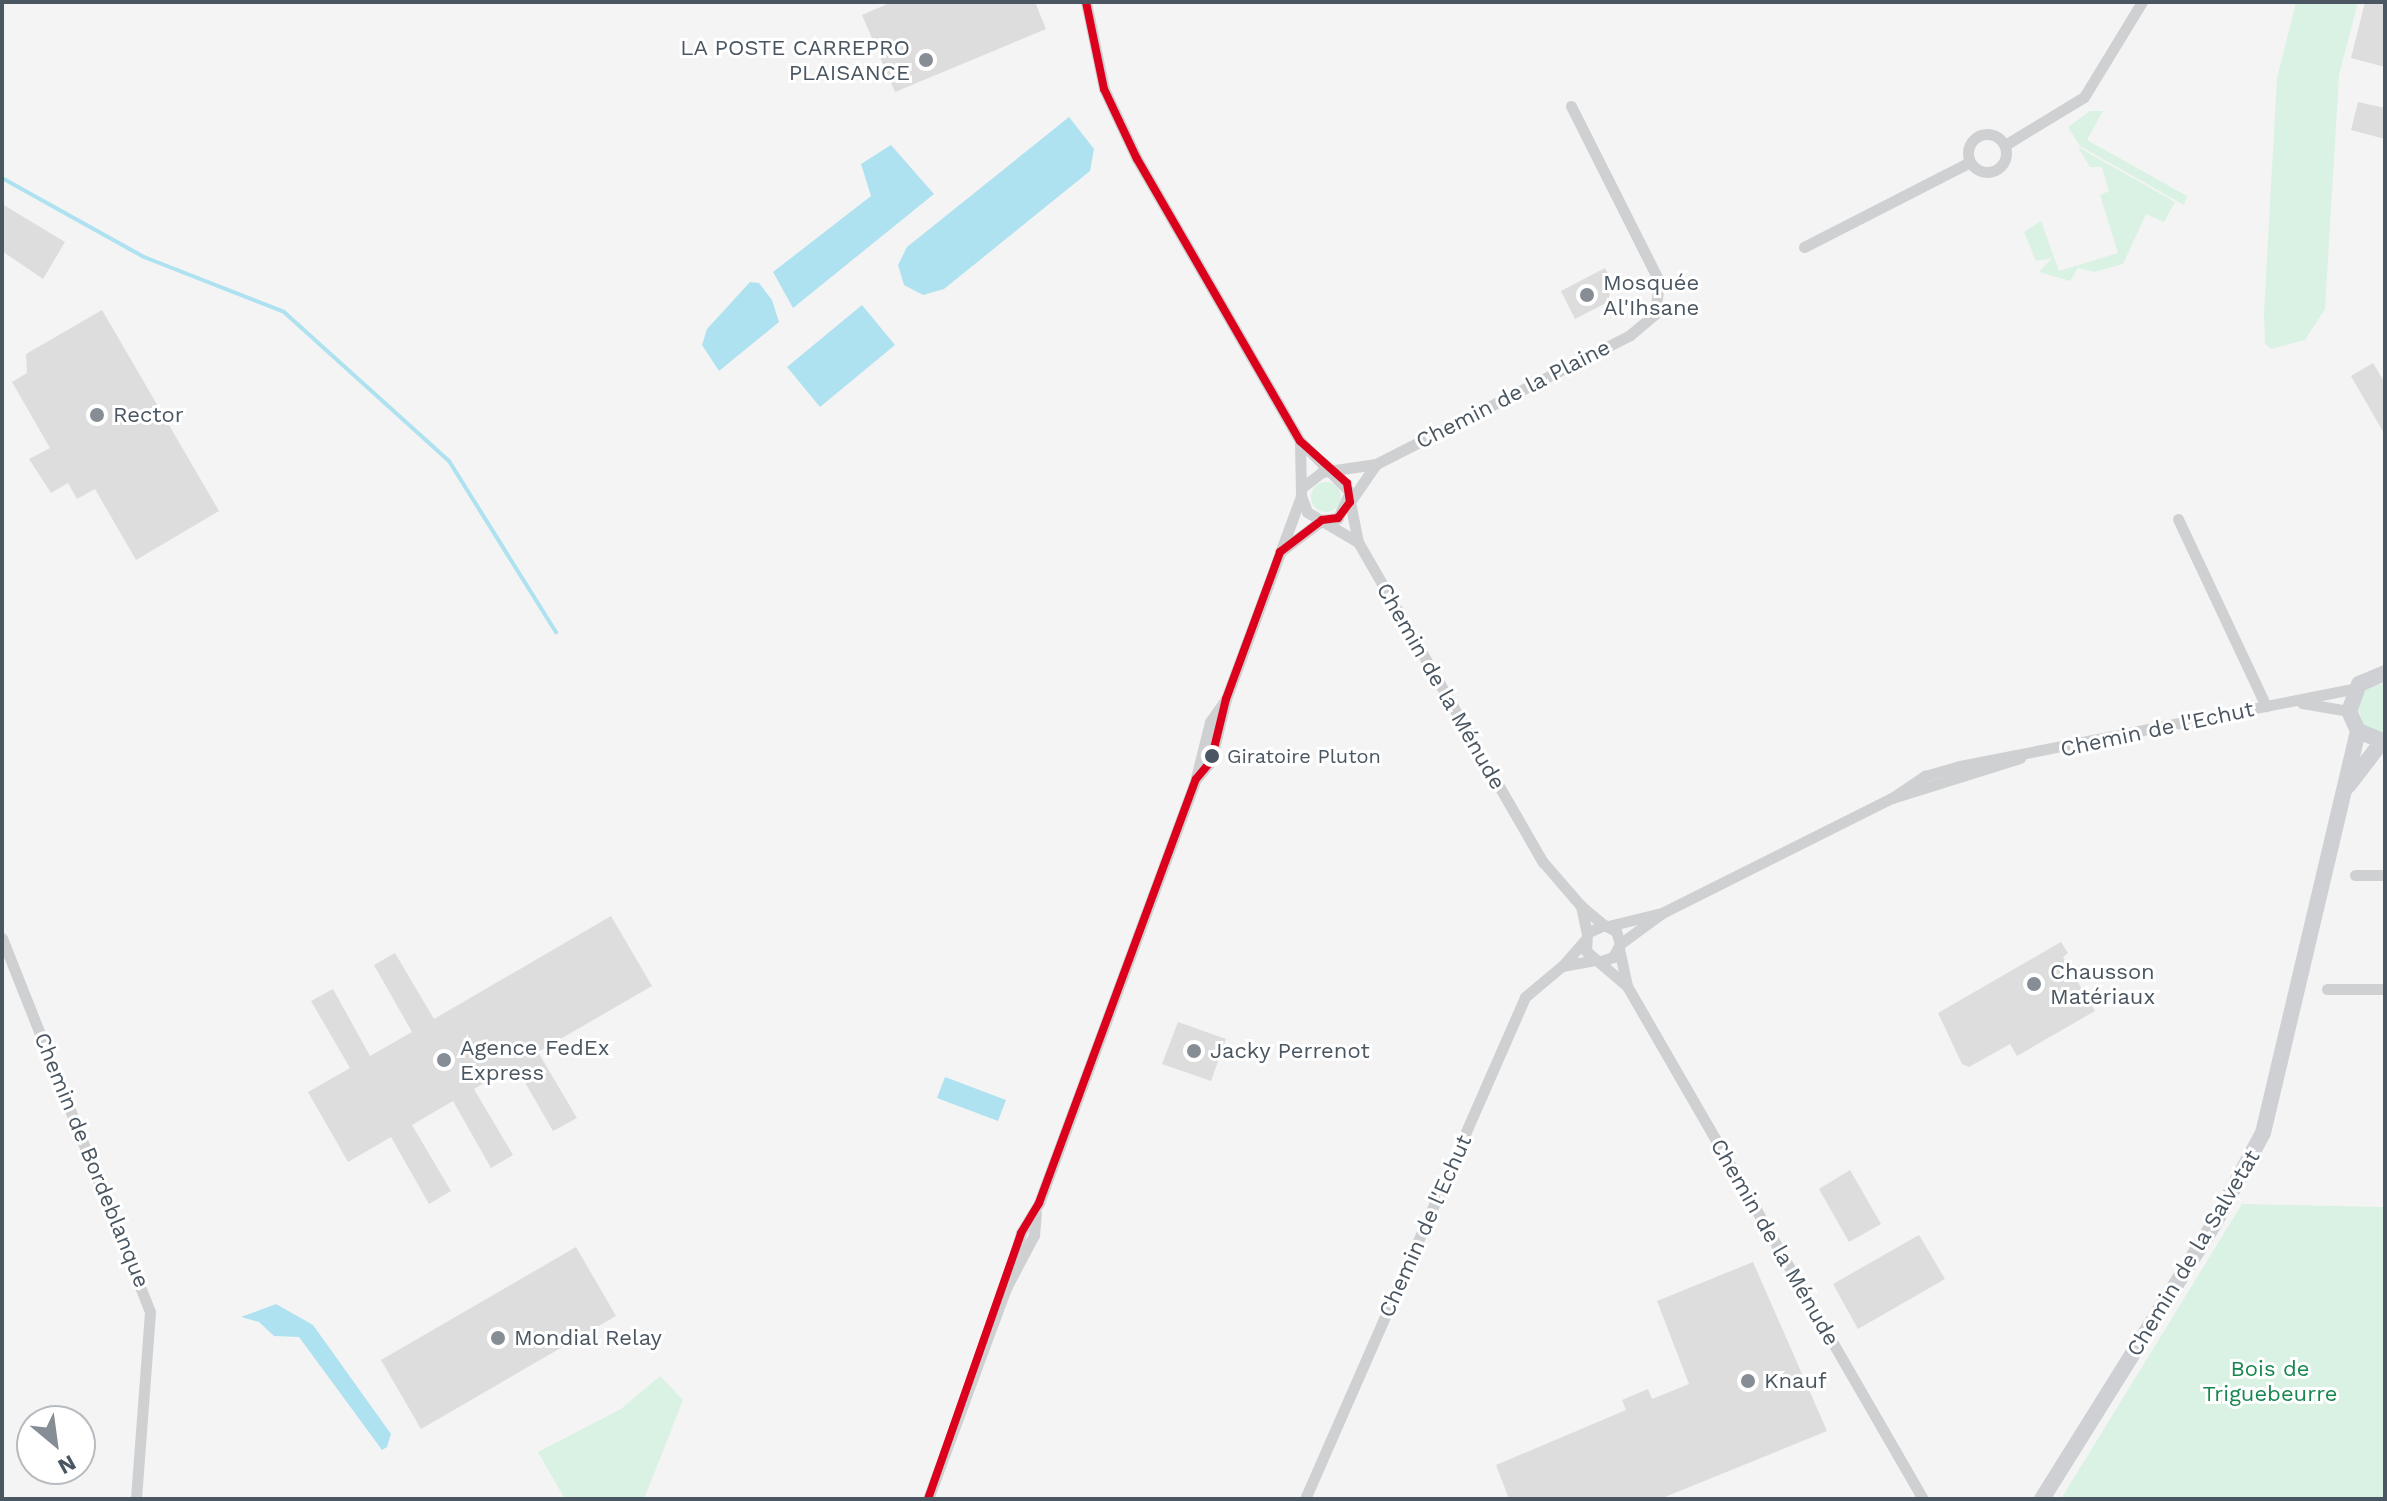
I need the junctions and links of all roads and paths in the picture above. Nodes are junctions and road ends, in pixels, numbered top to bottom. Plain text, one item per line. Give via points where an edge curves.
1 (1086, 2) edge
2 (2142, 2) edge
3 (1571, 106) dead end
4 (2005, 145) junction
5 (1970, 162) junction
6 (1804, 247) dead end
7 (1300, 441) junction
8 (1376, 464) junction
9 (1329, 472) junction
10 (1302, 492) junction
11 (1350, 502) junction
12 (2178, 519) dead end
13 (1322, 520) junction
14 (1358, 542) junction
15 (1280, 552) junction
16 (2385, 673) edge
17 (2356, 688) junction
18 (2293, 702) junction
19 (2266, 706) junction
20 (2349, 711) junction
21 (2358, 731) junction
22 (2383, 742) edge
23 (2338, 801) junction
24 (2355, 875) dead end
25 (2385, 875) edge
26 (1581, 906) junction
27 (1662, 913) junction
28 (1606, 926) junction
29 (1586, 937) junction
30 (2, 938) edge
31 (1619, 947) junction
32 (1598, 960) junction
33 (1562, 966) junction
34 (1627, 986) junction
35 (2327, 989) dead end
36 (2385, 989) edge
37 (136, 1499) edge
38 (928, 1499) edge
39 (1305, 1499) edge
40 (1923, 1499) edge
41 (2042, 1499) edge

1 - 7 street via 1100,74 1121,127
2 - 4 street via 2084,97
3 - 8 street, Chemin de la Plaine via 1659,281 1655,314 1630,335
4 - 5 street via 2006,156 1996,170 1978,170
4 - 5 street via 1996,136 1978,135 1967,150
5 - 6 street
7 - 9 street
7 - 10 street
8 - 9 street, Chemin de la Plaine
8 - 11 street, Chemin de la Plaine
9 - 10 street via 1315,474
9 - 11 street via 1347,483
10 - 13 street via 1307,512
10 - 15 street
11 - 13 street via 1338,518
11 - 14 street, Chemin de la Ménude
12 - 19 street
13 - 14 street, Chemin de la Ménude
13 - 15 street
14 - 26 street, Chemin de la Ménude via 1543,862
15 - 38 street via 1226,699 1202,743 1196,779 1037,1206 1034,1235 1007,1286
16 - 17 main road
17 - 18 street, Chemin de l'Echut
17 - 20 main road
18 - 19 street, Chemin de l'Echut
18 - 20 street, Chemin de l'Echut
19 - 27 street, Chemin de l'Echut via 1941,771
20 - 21 main road
21 - 22 main road, Chemin de la Salvetat
21 - 23 main road, Chemin de la Salvetat
22 - 23 main road, Chemin de la Salvetat
23 - 41 main road, Chemin de la Salvetat via 2263,1133 2214,1224
24 - 25 street
26 - 28 street, Chemin de la Ménude
26 - 29 street, Chemin de la Ménude
27 - 28 street, Chemin de l'Echut
27 - 31 street, Chemin de l'Echut
28 - 29 street, Chemin de l'Echut
28 - 31 street, Chemin de la Ménude
29 - 32 street, Chemin de la Ménude
29 - 33 street, Chemin de l'Echut
30 - 37 street, Chemin de Bordeblanque via 150,1312
31 - 32 street, Chemin de l'Echut
31 - 34 street, Chemin de la Ménude
32 - 33 street, Chemin de l'Echut
32 - 34 street, Chemin de la Ménude
33 - 39 street, Chemin de l'Echut via 1525,997
34 - 40 street, Chemin de la Ménude
35 - 36 street

